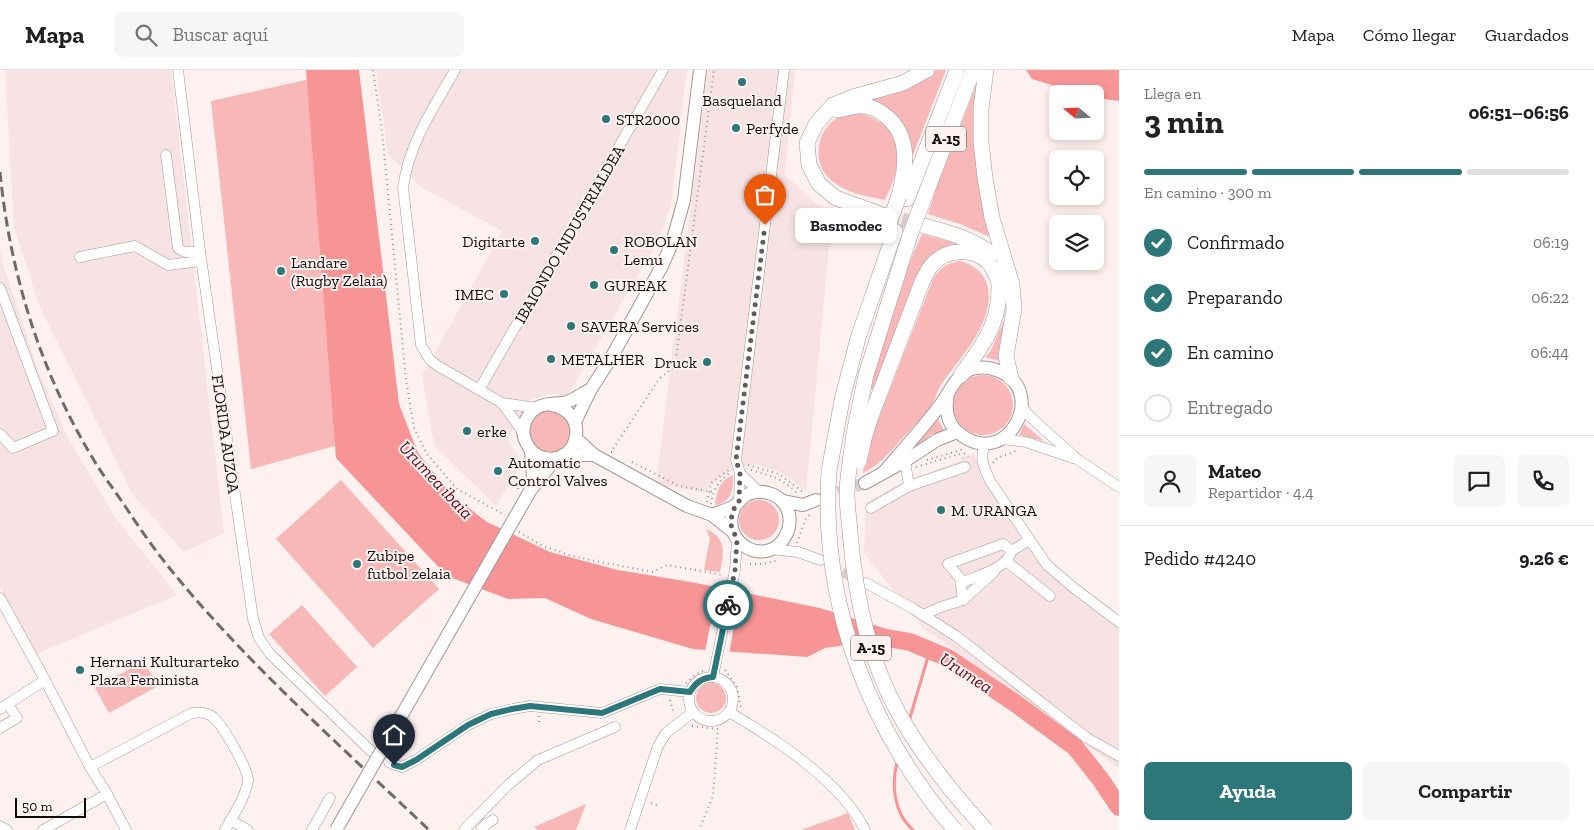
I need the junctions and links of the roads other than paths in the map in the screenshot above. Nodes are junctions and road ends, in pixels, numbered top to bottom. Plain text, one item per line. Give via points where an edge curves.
1 (178, 70) edge
2 (455, 70) edge
3 (700, 70) edge
4 (784, 70) edge
5 (927, 70) edge
6 (957, 70) edge
7 (973, 70) edge
8 (986, 70) edge
9 (659, 73) edge
10 (828, 112) junction
11 (166, 155) dead end
12 (902, 200) junction
13 (880, 214) tunnel mouth
14 (925, 226) tunnel mouth
15 (80, 256) dead end
16 (200, 256) junction
17 (1006, 283) junction
18 (0, 288) edge
19 (961, 375) junction
20 (1010, 378) junction
21 (591, 389) junction
22 (479, 390) junction
23 (948, 393) junction
24 (502, 403) junction
25 (552, 404) junction
26 (1022, 406) junction
27 (537, 408) junction
28 (575, 422) junction
29 (523, 432) junction
30 (956, 432) junction
31 (0, 434) edge
32 (860, 434) junction
33 (576, 438) junction
34 (1002, 439) junction
35 (985, 444) junction
36 (531, 450) junction
37 (594, 455) junction
38 (560, 456) junction
39 (1077, 459) junction
40 (905, 461) junction
41 (965, 467) dead end
42 (739, 471) junction
43 (884, 472) junction
44 (865, 483) tunnel mouth
45 (909, 486) junction
46 (1119, 487) edge
47 (530, 491) junction
48 (759, 492) junction
49 (801, 499) junction
50 (816, 500) tunnel mouth
51 (782, 501) junction
52 (737, 503) junction
53 (871, 508) dead end
54 (712, 511) junction
55 (790, 522) junction
56 (734, 535) junction
57 (786, 536) junction
58 (1029, 540) junction
59 (771, 549) junction
60 (751, 550) junction
61 (1012, 550) junction
62 (798, 552) junction
63 (820, 560) tunnel mouth
64 (1003, 564) junction
65 (735, 570) junction
66 (961, 582) junction
67 (866, 584) tunnel mouth
68 (1050, 596) dead end
69 (0, 598) edge
70 (963, 600) junction
71 (4, 615) edge
72 (923, 615) junction
73 (1119, 622) edge
74 (710, 672) junction
75 (45, 680) junction
76 (690, 692) junction
77 (4, 707) edge
78 (693, 712) junction
79 (729, 712) junction
80 (615, 727) dead end
81 (0, 728) edge
82 (372, 752) dead end
83 (1119, 756) edge
84 (389, 762) dead end
85 (90, 767) junction
86 (107, 794) junction
87 (330, 798) dead end
88 (230, 820) junction
89 (493, 820) dead end
90 (0, 826) edge
91 (467, 826) edge
92 (7, 830) edge
93 (44, 830) edge
94 (126, 830) edge
95 (224, 830) edge
96 (248, 830) edge
97 (312, 830) edge
98 (336, 830) edge
99 (480, 830) edge
100 (630, 830) edge
101 (865, 830) edge
102 (955, 830) edge
103 (986, 830) edge

1 - 16 street, FLORIDA AUZOA
2 - 22 street via 416,138 403,187 422,345 430,360
3 - 21 main road via 684,200 672,243
4 - 42 street via 740,418 736,460
5 - 10 highway via 903,83 842,100
6 - 12 highway, A-15
7 - 32 highway, A-15, bridge via 910,235 866,375
8 - 17 highway via 980,108 981,142
9 - 22 street, IBAIONDO INDUSTRIALDEA
10 - 12 highway via 863,106 879,111 897,127 905,165
10 - 13 highway via 816,124 807,143 809,166 819,184 836,198
11 - 16 street via 178,248 181,252
12 - 102 highway, A-15, bridge via 842,400 830,470 828,508 835,585 852,652 893,744 916,782
14 - 17 highway via 963,236 981,246 996,257
15 - 16 street via 135,246 168,265
16 - 82 street, FLORIDA AUZOA via 253,619 259,638 270,654
17 - 19 highway via 992,327 975,358
17 - 20 highway via 1014,309 1006,356
17 - 32 highway via 988,262 973,253 956,251 944,255 932,265 922,282 873,411
18 - 31 street via 53,431 13,448
19 - 20 main road via 981,367 992,368
19 - 23 main road
20 - 26 main road via 1017,386
21 - 25 main road via 568,401
21 - 28 main road
22 - 24 street
23 - 30 main road via 947,414
23 - 43 main road
24 - 27 street
24 - 29 street
25 - 27 main road
25 - 28 main road via 566,410
26 - 34 main road via 1016,425
26 - 39 street
27 - 29 main road via 527,418
28 - 33 main road
29 - 36 main road
30 - 35 main road via 965,439
30 - 40 main road
32 - 103 highway, A-15, bridge via 852,558 868,640 899,714 925,756
33 - 37 main road
33 - 38 main road via 569,450
34 - 35 main road
34 - 39 street via 1026,442
35 - 58 street via 984,469
36 - 38 main road via 543,457
36 - 47 main road via 533,477
37 - 38 main road
37 - 54 main road via 687,506
38 - 47 main road
39 - 46 street
40 - 43 main road
40 - 45 street
41 - 45 street
42 - 48 street
42 - 52 street
43 - 44 main road
45 - 53 street
47 - 98 main road, bridge
48 - 51 main road via 771,494
48 - 52 main road
49 - 50 main road
49 - 51 main road
49 - 55 main road
51 - 55 main road
52 - 54 main road
52 - 56 main road via 731,518
54 - 56 main road
55 - 57 main road
56 - 60 main road
56 - 65 street
57 - 59 main road
57 - 62 street
58 - 61 street
58 - 73 street via 1047,565
59 - 60 main road
59 - 62 street
60 - 65 street
61 - 64 street via 1010,558
61 - 66 street via 1002,544 948,564
62 - 63 street
64 - 66 street
64 - 68 street
64 - 70 street
65 - 74 street via 717,661
66 - 70 street
67 - 72 street
69 - 71 street
70 - 72 street
71 - 75 street
72 - 83 street via 1087,738
74 - 76 street
74 - 79 street via 725,682 732,693
75 - 77 street
75 - 85 street
76 - 78 street
76 - 84 street via 660,689 602,713 530,706 512,709 468,725 402,767
77 - 81 street via 17,718
78 - 79 street via 702,719 714,721
78 - 100 street via 682,724 666,733 658,746
79 - 101 street via 794,754 822,778 850,807
80 - 91 street via 538,760
85 - 86 street
85 - 88 street via 192,713 206,713 224,730 246,771 245,792
86 - 93 street
86 - 94 street
87 - 97 street
88 - 95 street
88 - 96 street
89 - 99 street
90 - 92 street
91 - 99 street

